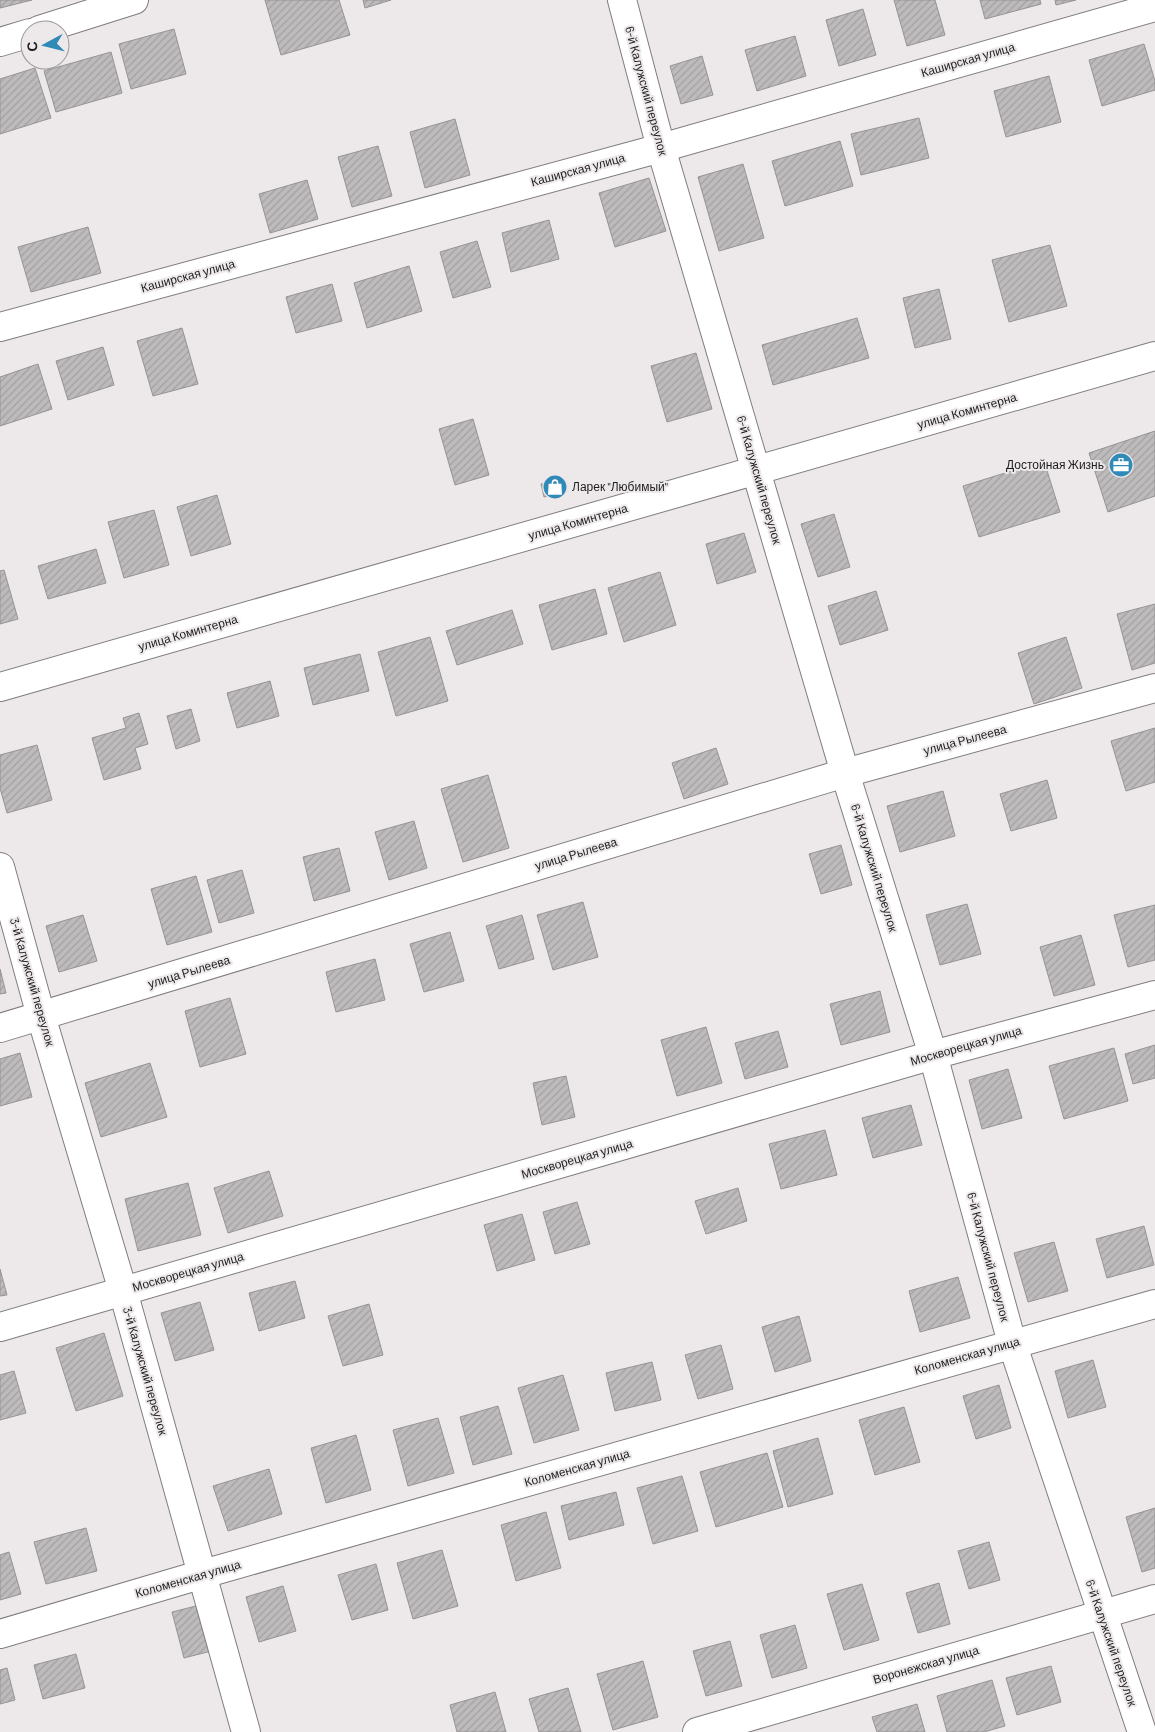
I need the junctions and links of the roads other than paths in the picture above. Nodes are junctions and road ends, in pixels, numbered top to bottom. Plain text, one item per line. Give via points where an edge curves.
1 (134, 0) edge
2 (622, 0) edge
3 (1155, 7) edge
4 (70, 20) edge
5 (20, 36) edge
6 (0, 42) edge
7 (661, 148) junction
8 (0, 327) edge
9 (1155, 356) edge
10 (757, 471) junction
11 (0, 687) edge
12 (1155, 688) edge
13 (844, 773) junction
14 (0, 867) edge
15 (1155, 994) edge
16 (41, 1016) junction
17 (0, 1028) edge
18 (933, 1055) junction
19 (123, 1291) junction
20 (1155, 1304) edge
21 (0, 1326) edge
22 (1012, 1344) junction
23 (203, 1574) junction
24 (1155, 1599) edge
25 (1101, 1614) junction
26 (0, 1634) edge
27 (246, 1732) edge
28 (696, 1732) edge
29 (1142, 1732) edge

1 - 4 street
2 - 7 street, 6-й Калужский переулок
3 - 7 street, Каширская улица
5 - 6 street
7 - 8 street, Каширская улица
7 - 10 street, 6-й Калужский переулок
9 - 10 street, улица Коминтерна
10 - 11 street, улица Коминтерна
10 - 13 street, 6-й Калужский переулок
12 - 13 street, улица Рылеева
13 - 16 street, улица Рылеева
13 - 18 street, 6-й Калужский переулок
14 - 16 street, 3-й Калужский переулок
15 - 18 street, Москворецкая улица
16 - 17 street, улица Рылеева
16 - 19 street, 3-й Калужский переулок
18 - 19 street, Москворецкая улица
18 - 22 street, 6-й Калужский переулок
19 - 21 street, Москворецкая улица
19 - 23 street, 3-й Калужский переулок
20 - 22 street, Коломенская улица
22 - 23 street, Коломенская улица
22 - 25 street, 6-й Калужский переулок
23 - 26 street, Коломенская улица
23 - 27 street, 3-й Калужский переулок
24 - 25 street, Воронежская улица
25 - 28 street, Воронежская улица
25 - 29 street, 6-й Калужский переулок

